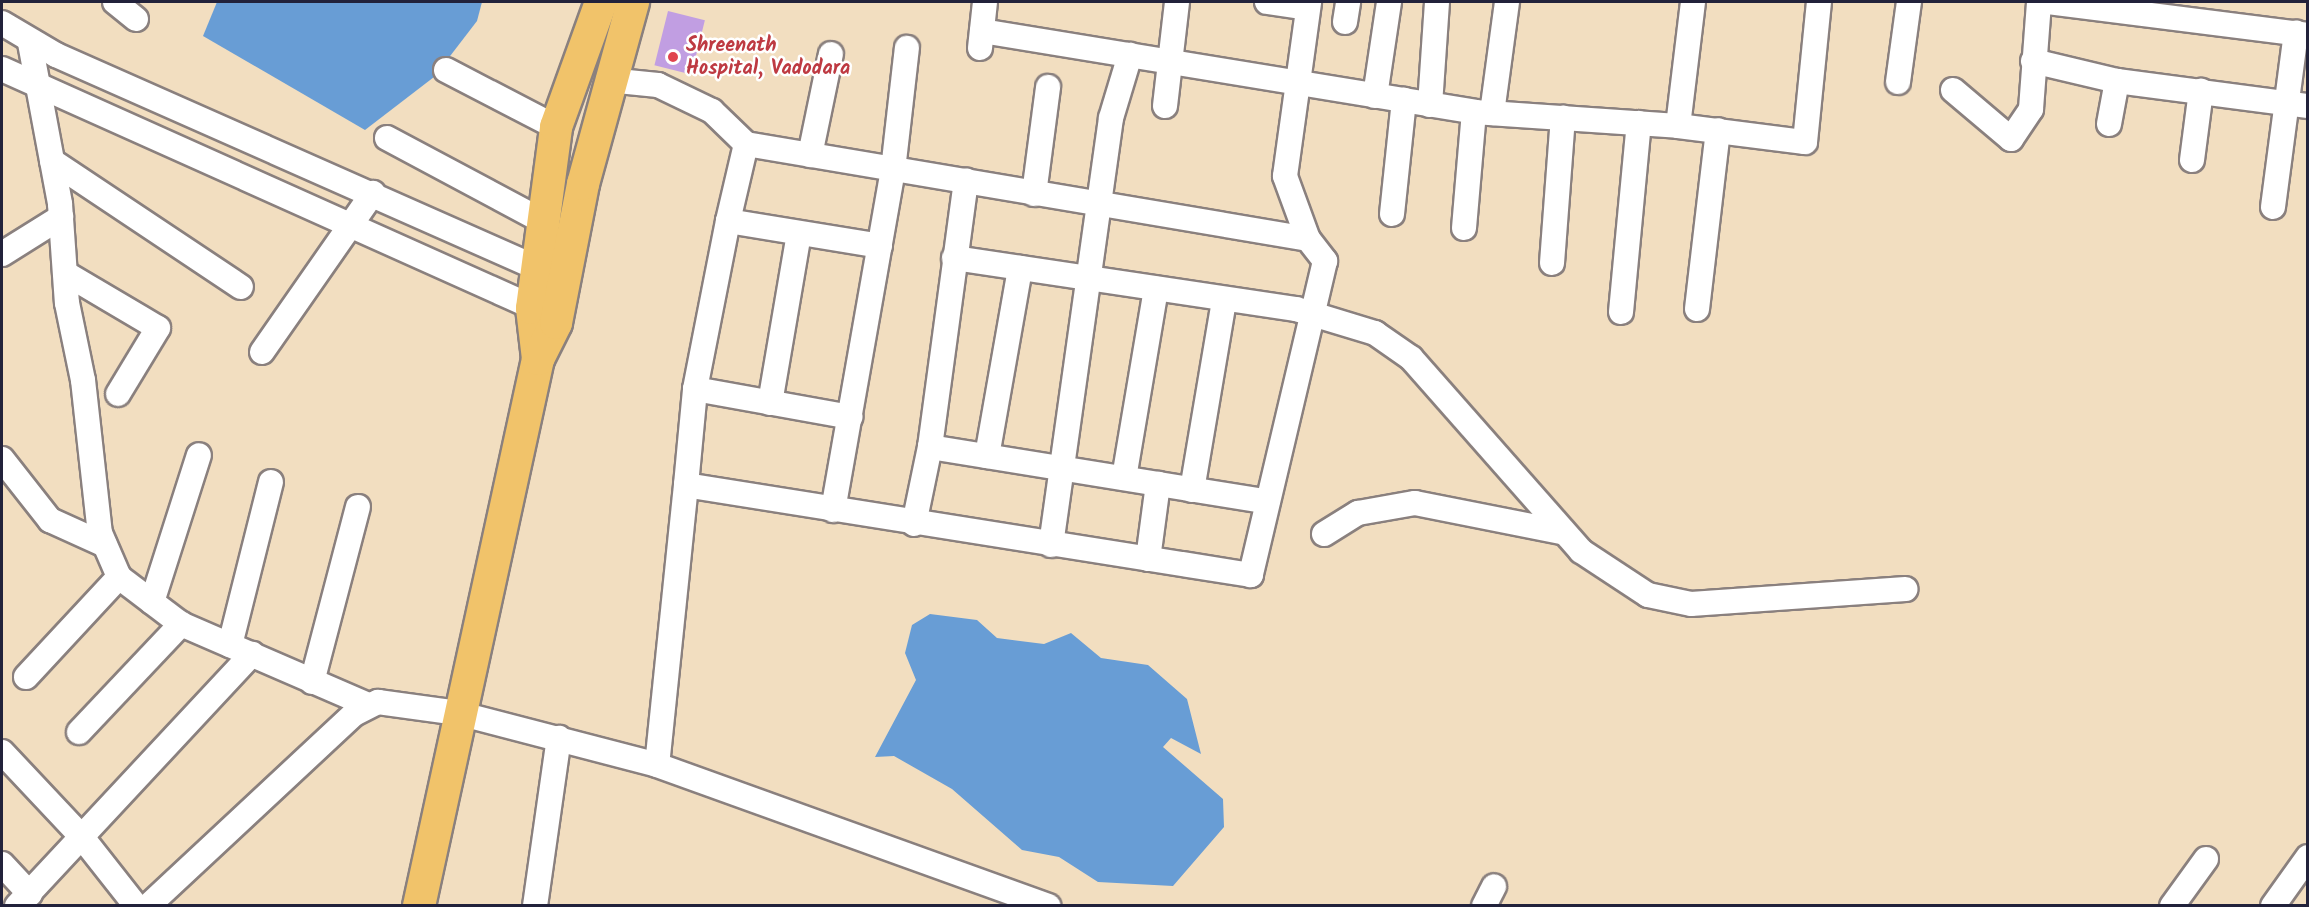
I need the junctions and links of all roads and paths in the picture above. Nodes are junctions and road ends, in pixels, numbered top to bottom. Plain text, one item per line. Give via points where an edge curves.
1 (115, 2) edge
2 (601, 2) edge
3 (633, 2) edge
4 (985, 2) edge
5 (1177, 2) edge
6 (1267, 2) edge
7 (1389, 2) edge
8 (1437, 2) edge
9 (1507, 2) edge
10 (1694, 2) edge
11 (1819, 2) edge
12 (1909, 2) edge
13 (2039, 2) edge
14 (2048, 2) edge
15 (1309, 5) edge
16 (2120, 6) edge
17 (2188, 10) edge
18 (136, 19) dead end
19 (2, 23) edge
20 (2302, 34) edge
21 (30, 43) junction
22 (907, 48) dead end
23 (831, 54) dead end
24 (1130, 56) junction
25 (2033, 61) junction
26 (1169, 62) junction
27 (2, 69) edge
28 (446, 70) dead end
29 (608, 80) junction
30 (2117, 81) junction
31 (1898, 82) dead end
32 (1298, 84) junction
33 (1048, 87) dead end
34 (39, 90) junction
35 (1953, 90) dead end
36 (2201, 91) junction
37 (1375, 96) junction
38 (1404, 100) junction
39 (1430, 105) junction
40 (2299, 105) edge
41 (1165, 106) dead end
42 (1483, 112) junction
43 (1563, 117) junction
44 (1639, 123) junction
45 (2109, 124) dead end
46 (1678, 126) junction
47 (556, 127) junction
48 (1718, 130) junction
49 (387, 138) dead end
50 (746, 144) junction
51 (810, 155) junction
52 (52, 160) junction
53 (2192, 160) dead end
54 (892, 170) junction
55 (966, 180) junction
56 (373, 194) junction
57 (1034, 194) junction
58 (1099, 203) junction
59 (2273, 207) dead end
60 (1392, 214) dead end
61 (61, 216) junction
62 (728, 221) junction
63 (543, 222) junction
64 (350, 227) junction
65 (1464, 228) dead end
66 (800, 233) junction
67 (1308, 239) junction
68 (880, 246) junction
69 (2, 254) edge
70 (954, 258) junction
71 (1552, 263) dead end
72 (1020, 268) junction
73 (537, 269) junction
74 (65, 273) junction
75 (1087, 277) junction
76 (566, 279) junction
77 (241, 286) dead end
78 (1156, 289) junction
79 (1224, 300) junction
80 (1697, 309) dead end
81 (1621, 312) dead end
82 (545, 313) junction
83 (1312, 313) junction
84 (262, 352) dead end
85 (695, 389) junction
86 (118, 394) dead end
87 (770, 403) junction
88 (850, 417) junction
89 (930, 447) junction
90 (200, 454) dead end
91 (987, 456) junction
92 (2, 459) edge
93 (1059, 467) junction
94 (1124, 478) junction
95 (271, 482) dead end
96 (1158, 484) junction
97 (686, 485) junction
98 (1192, 490) junction
99 (1268, 502) junction
100 (358, 507) dead end
101 (833, 510) junction
102 (914, 524) junction
103 (1562, 532) junction
104 (1324, 534) dead end
105 (1051, 544) junction
106 (105, 545) junction
107 (1148, 559) junction
108 (119, 577) junction
109 (1905, 589) dead end
110 (152, 602) junction
111 (181, 624) junction
112 (230, 645) junction
113 (252, 654) junction
114 (26, 676) dead end
115 (312, 682) junction
116 (368, 705) junction
117 (458, 713) junction
118 (79, 732) dead end
119 (559, 738) junction
120 (2, 752) edge
121 (657, 765) junction
122 (81, 836) junction
123 (2307, 857) edge
124 (2206, 859) dead end
125 (2, 864) edge
126 (23, 900) edge
127 (136, 906) edge
128 (148, 906) edge
129 (419, 906) edge
130 (535, 906) edge
131 (1048, 906) edge
132 (2172, 906) edge
133 (2273, 906) edge

1 - 18 street
2 - 47 main road
3 - 29 main road
4 - 24 street via 981,40
5 - 26 street
6 - 15 street
7 - 37 street
8 - 39 street
9 - 42 street
10 - 46 street
11 - 48 street via 1805,142
12 - 31 street
13 - 25 street
14 - 16 street
15 - 32 street
16 - 17 street
17 - 20 street
19 - 21 street
20 - 40 street
21 - 34 street
21 - 56 street
22 - 54 street
23 - 51 street
24 - 26 street
24 - 58 street via 1111,118
25 - 30 street
25 - 35 street via 2031,109 2011,139
26 - 32 street
26 - 41 street
27 - 34 street
28 - 47 street
29 - 50 street via 658,85 712,111
29 - 76 main road
30 - 36 street
30 - 45 street
32 - 37 street
32 - 67 street via 1285,176
33 - 57 street
34 - 52 street
34 - 64 street
36 - 40 street
36 - 53 street
37 - 38 street
38 - 39 street
38 - 60 street
39 - 42 street
40 - 59 street
42 - 43 street
42 - 65 street
43 - 44 street
43 - 71 street
44 - 46 street
44 - 81 street
46 - 48 street
47 - 63 main road
48 - 80 street
49 - 63 street
50 - 51 street
50 - 62 street
51 - 54 street
52 - 61 street
52 - 77 street
54 - 55 street
54 - 68 street
55 - 57 street
55 - 70 street
56 - 64 street
56 - 73 street
57 - 58 street
58 - 67 street
58 - 75 street
61 - 69 street
61 - 74 street
62 - 66 street
62 - 85 street
63 - 73 main road
64 - 82 street
64 - 84 street
66 - 68 street
66 - 87 street
67 - 83 street via 1325,261
68 - 88 street
70 - 72 street
70 - 89 street
72 - 75 street
72 - 91 street
73 - 76 street
73 - 82 main road
74 - 86 street via 158,328
74 - 106 street
75 - 78 street
75 - 93 street
76 - 82 main road
78 - 79 street
78 - 94 street
79 - 83 street
79 - 98 street
82 - 117 main road
83 - 99 street
83 - 103 street via 1374,333 1411,358
85 - 87 street
85 - 97 street
87 - 88 street
88 - 101 street
89 - 91 street
89 - 102 street
90 - 110 street
91 - 93 street
92 - 106 street via 50,520
93 - 94 street
93 - 105 street
94 - 96 street
95 - 112 street
96 - 98 street
96 - 107 street
97 - 101 street
97 - 121 street
98 - 99 street
99 - 107 street via 1251,575
100 - 115 street
101 - 102 street
102 - 105 street
103 - 104 street via 1415,502 1358,513
103 - 109 street via 1599,564 1666,601
105 - 107 street
106 - 108 street
108 - 110 street
108 - 114 street
110 - 111 street
111 - 112 street
111 - 118 street
112 - 113 street
113 - 115 street
113 - 122 street
115 - 116 street
116 - 117 street
116 - 128 street
117 - 119 street
117 - 129 main road
119 - 121 street
119 - 130 street
120 - 122 street
121 - 131 street
122 - 126 street
122 - 127 street
123 - 133 street
124 - 132 street
125 - 126 street

